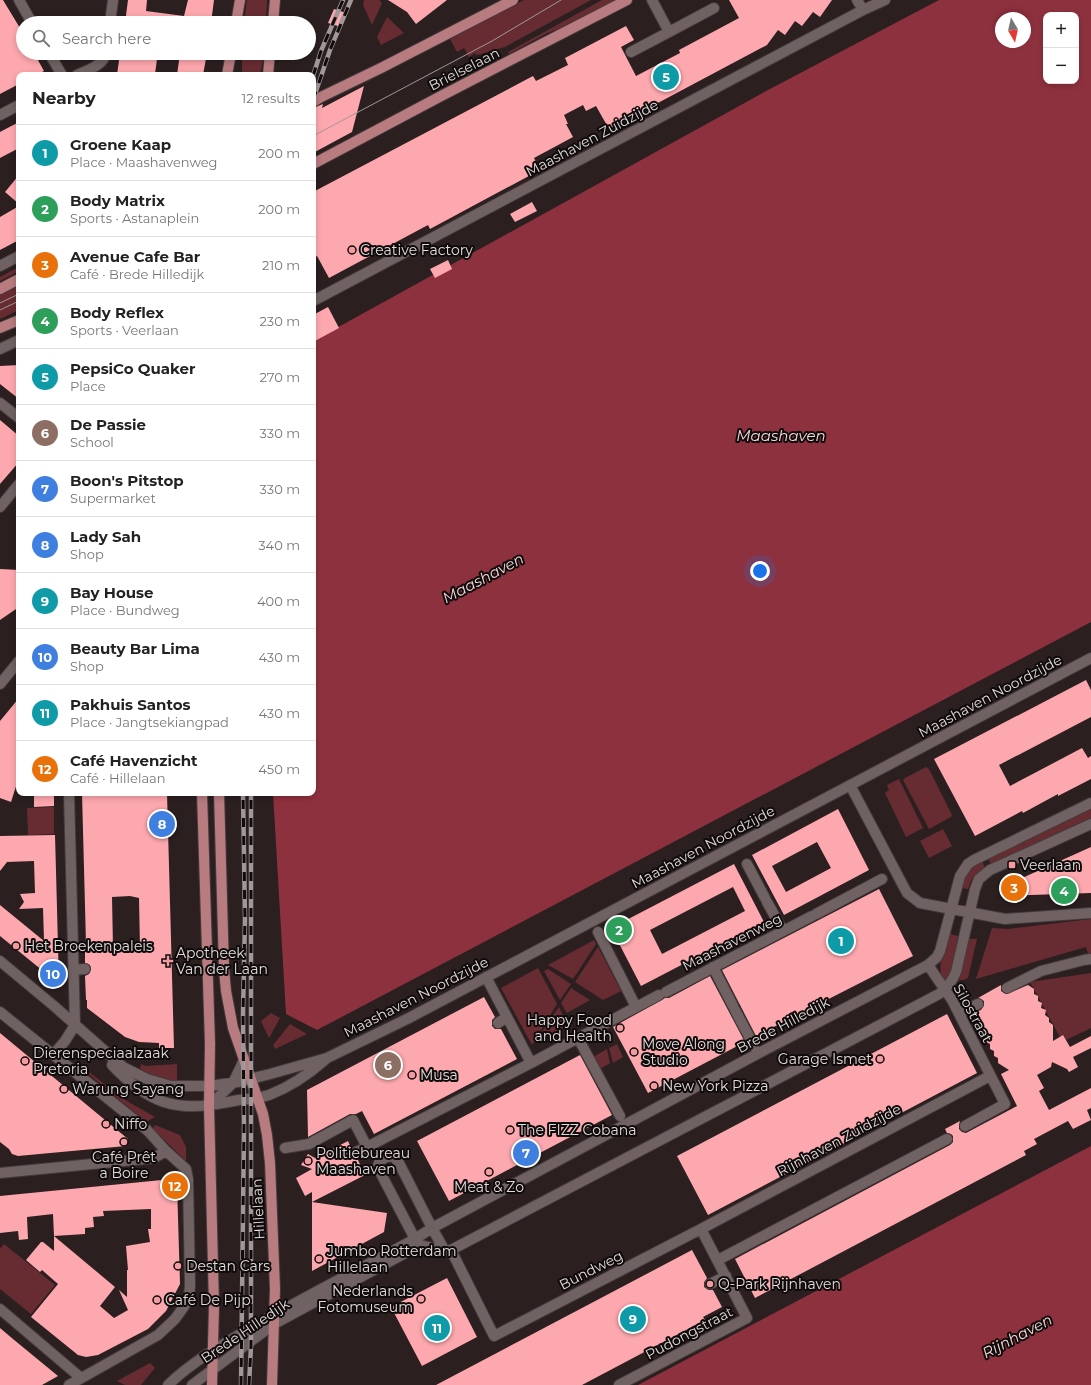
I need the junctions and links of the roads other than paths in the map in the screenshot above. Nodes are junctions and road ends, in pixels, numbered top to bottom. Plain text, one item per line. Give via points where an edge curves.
1 (19, 0) edge
2 (113, 0) edge
3 (240, 0) edge
4 (275, 0) edge
5 (513, 0) edge
6 (627, 0) edge
7 (652, 0) edge
8 (857, 0) edge
9 (885, 0) edge
10 (714, 8) dead end
11 (863, 10) junction
12 (28, 16) edge
13 (111, 16) edge
14 (237, 16) edge
15 (274, 16) edge
16 (669, 32) junction
17 (631, 52) dead end
18 (54, 60) edge
19 (103, 60) edge
20 (230, 60) edge
21 (269, 60) edge
22 (60, 72) edge
23 (83, 72) edge
24 (228, 72) edge
25 (268, 72) edge
26 (316, 99) edge
27 (16, 107) edge
28 (0, 115) edge
29 (316, 162) edge
30 (16, 258) edge
31 (0, 266) edge
32 (16, 281) edge
33 (0, 289) edge
34 (316, 299) edge
35 (16, 321) edge
36 (0, 328) edge
37 (16, 341) edge
38 (0, 348) edge
39 (0, 403) edge
40 (16, 416) edge
41 (16, 488) edge
42 (0, 507) edge
43 (1091, 658) edge
44 (16, 665) edge
45 (0, 684) edge
46 (850, 785) junction
47 (69, 796) edge
48 (202, 796) edge
49 (219, 796) edge
50 (1091, 803) edge
51 (1091, 824) edge
52 (745, 860) dead end
53 (882, 879) dead end
54 (951, 909) junction
55 (969, 913) junction
56 (1091, 913) edge
57 (783, 931) junction
58 (598, 932) dead end
59 (1091, 959) edge
60 (0, 961) edge
61 (928, 965) junction
62 (713, 967) junction
63 (73, 970) junction
64 (85, 970) dead end
65 (486, 977) junction
66 (1007, 988) dead end
67 (945, 990) junction
68 (978, 1004) dead end
69 (636, 1007) junction
70 (0, 1012) edge
71 (958, 1013) junction
72 (507, 1017) junction
73 (498, 1023) dead end
74 (75, 1024) junction
75 (578, 1038) junction
76 (100, 1046) junction
77 (754, 1046) dead end
78 (53, 1055) junction
79 (327, 1058) junction
80 (244, 1060) junction
81 (531, 1063) junction
82 (990, 1076) junction
83 (251, 1079) junction
84 (233, 1082) junction
85 (212, 1086) junction
86 (223, 1094) junction
87 (258, 1098) junction
88 (241, 1100) junction
89 (209, 1106) junction
90 (620, 1116) dead end
91 (965, 1126) dead end
92 (947, 1139) dead end
93 (367, 1147) junction
94 (285, 1148) dead end
95 (166, 1151) junction
96 (356, 1152) dead end
97 (0, 1173) edge
98 (432, 1228) junction
99 (701, 1229) junction
100 (415, 1240) junction
101 (448, 1250) junction
102 (718, 1260) junction
103 (726, 1276) junction
104 (710, 1284) dead end
105 (0, 1309) edge
106 (275, 1319) junction
107 (213, 1350) junction
108 (213, 1369) junction
109 (81, 1378) junction
110 (69, 1385) edge
111 (168, 1385) edge
112 (192, 1385) edge
113 (212, 1385) edge
114 (272, 1385) edge
115 (619, 1385) edge

1 - 12 street
2 - 13 street
3 - 14 main road
4 - 15 main road
5 - 26 main road
6 - 29 main road, Brielselaan
7 - 16 street
8 - 11 street
9 - 11 street, Maashaven Zuidzijde
10 - 16 street
11 - 34 street, Maashaven Zuidzijde
16 - 17 street
18 - 22 street
19 - 23 street
20 - 24 main road
21 - 25 main road
27 - 28 street
30 - 31 street
32 - 33 main road
35 - 36 main road
37 - 38 street
39 - 40 street
41 - 42 street
43 - 46 street, Maashaven Noordzijde
44 - 45 street
46 - 54 street via 907,893 920,903
46 - 65 street, Maashaven Noordzijde
47 - 63 street
48 - 85 main road
49 - 80 main road, Hillelaan via 224,969 233,1028
50 - 54 street, Brede Hilledijk via 968,864 960,876
51 - 55 street via 984,874 975,889
52 - 57 street
53 - 57 street, Maashavenweg
54 - 55 street
54 - 61 street, Brede Hilledijk via 940,951
55 - 56 street via 1005,919
55 - 67 street via 956,972
57 - 62 street, Maashavenweg
58 - 69 street
59 - 66 street via 1041,971
60 - 74 street, Maashaven Noordzijde
61 - 67 street, Silostraat
61 - 98 street, Brede Hilledijk
62 - 69 street, Maashavenweg
62 - 77 street
63 - 64 street
63 - 74 street
65 - 72 street
65 - 79 street, Maashaven Noordzijde
67 - 71 street, Silostraat
67 - 101 street
68 - 71 street
69 - 75 street, Maashavenweg
70 - 78 street
71 - 82 street, Silostraat
72 - 73 street
72 - 81 street
74 - 76 street, Maashaven Noordzijde
74 - 78 street
75 - 81 street, Maashavenweg
75 - 90 street
76 - 85 street, Maashaven Noordzijde via 123,1067 147,1079 171,1086
76 - 89 street, Maashaven Noordzijde via 116,1069 154,1098 172,1104
78 - 95 street via 147,1130
79 - 83 street, Maashaven Noordzijde
79 - 87 street, Maashaven Noordzijde via 313,1071 284,1088
80 - 83 main road, Hillelaan
80 - 84 street
81 - 93 street, Maashavenweg
82 - 91 street, Silostraat via 1005,1104
82 - 99 street, Rijnhaven Zuidzijde
83 - 84 street, Maashaven Noordzijde
83 - 87 main road, Hillelaan
84 - 85 street, Maashaven Noordzijde
84 - 86 street
85 - 86 street
85 - 89 main road
86 - 88 street
86 - 89 street
87 - 88 street, Maashaven Noordzijde
87 - 106 main road, Hillelaan via 267,1135 270,1163
88 - 89 street, Maashaven Noordzijde
89 - 107 main road
92 - 102 street
93 - 94 street via 353,1120 309,1144
93 - 96 street, Maashavenweg
95 - 97 street via 154,1158
95 - 109 street via 186,1169 188,1179 189,1297 176,1319 153,1338
98 - 100 street, Brede Hilledijk
98 - 100 street via 400,1163 389,1156 381,1160 379,1170
98 - 101 street
99 - 101 street, Bundweg via 494,1336
99 - 102 street, Pudongstraat
100 - 106 street, Brede Hilledijk
101 - 106 street, Brede Hilledijk via 420,1246
102 - 103 street, Pudongstraat
103 - 104 street
103 - 115 street, Pudongstraat via 747,1318
105 - 109 street
106 - 107 street, Brede Hilledijk
106 - 108 street, Brede Hilledijk
106 - 114 main road, Hillelaan
107 - 108 main road
107 - 111 street, Brede Hilledijk
108 - 112 street, Brede Hilledijk
108 - 113 main road
109 - 110 street

